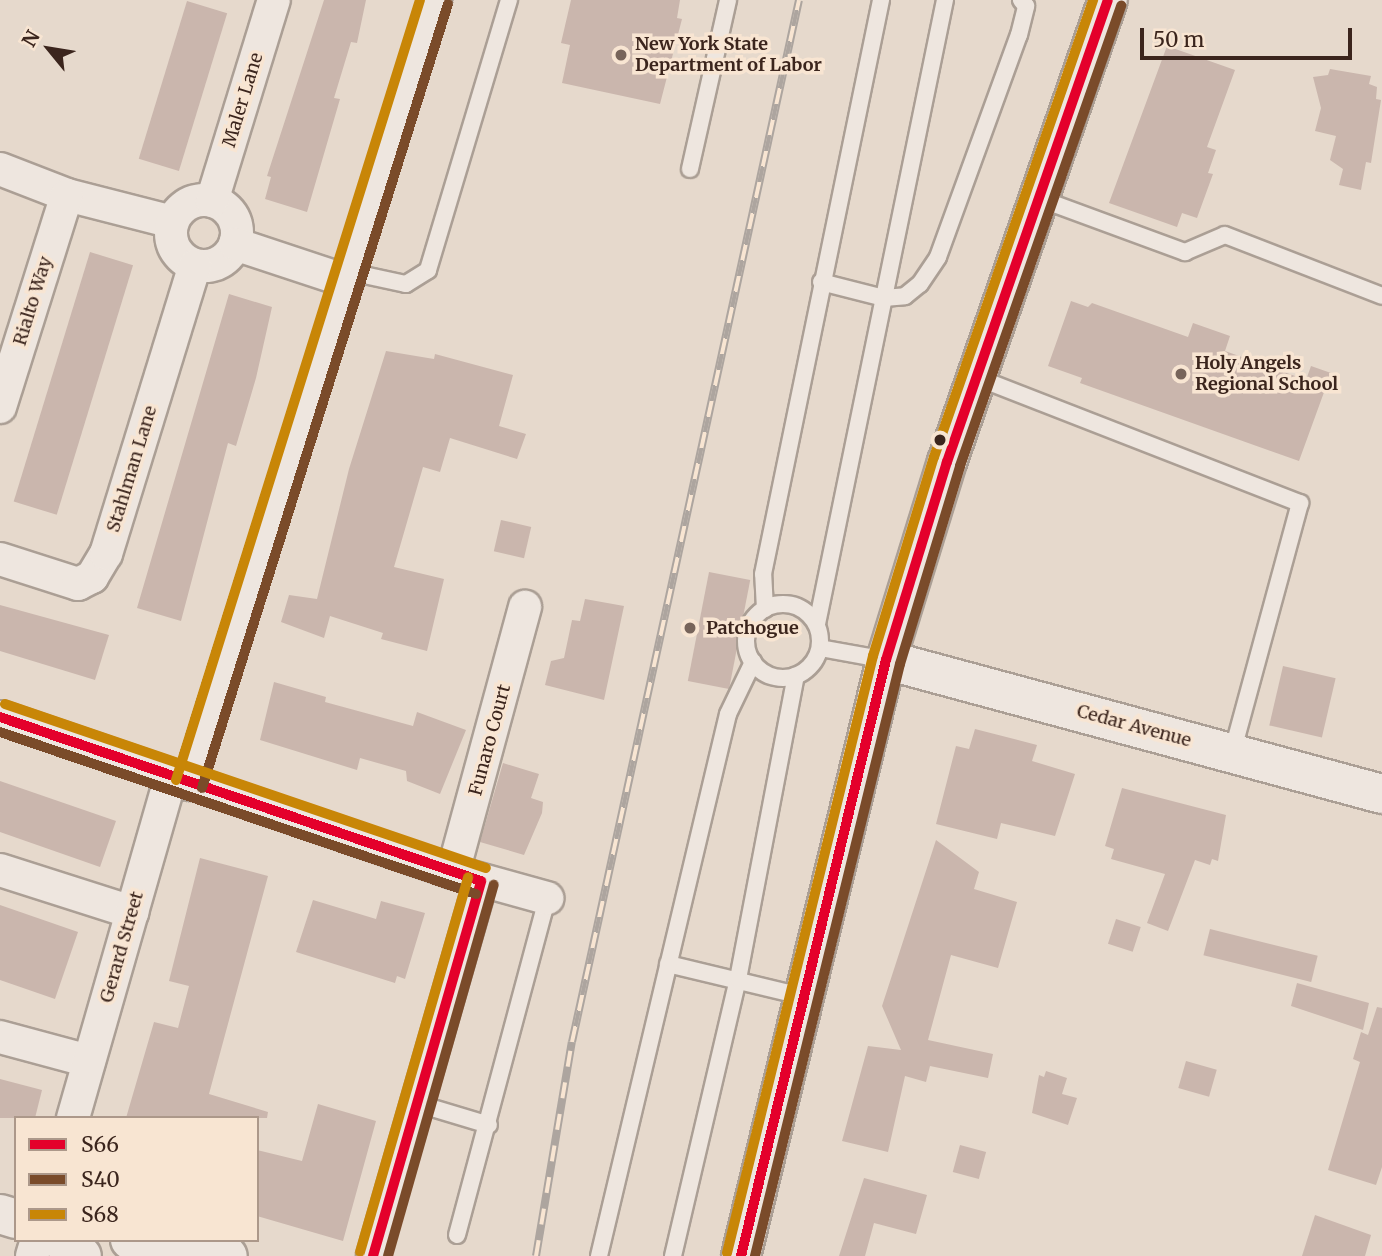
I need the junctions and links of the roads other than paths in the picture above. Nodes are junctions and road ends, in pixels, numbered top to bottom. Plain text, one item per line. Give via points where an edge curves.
1 (274, 0) edge
2 (435, 0) edge
3 (509, 0) edge
4 (728, 0) edge
5 (881, 0) edge
6 (946, 0) edge
7 (1021, 0) edge
8 (1108, 0) edge
9 (0, 169) edge
10 (690, 169) dead end
11 (66, 195) junction
12 (1038, 198) junction
13 (212, 201) junction
14 (172, 222) junction
15 (235, 243) junction
16 (195, 265) junction
17 (348, 277) junction
18 (821, 282) junction
19 (1382, 296) edge
20 (884, 298) junction
21 (976, 377) junction
22 (0, 407) edge
23 (0, 559) edge
24 (524, 607) dead end
25 (765, 609) junction
26 (817, 624) junction
27 (820, 649) junction
28 (886, 660) junction
29 (753, 662) junction
30 (796, 675) junction
31 (0, 717) edge
32 (1232, 752) junction
33 (180, 780) junction
34 (1382, 794) edge
35 (0, 870) edge
36 (467, 877) junction
37 (547, 898) joint
38 (132, 912) junction
39 (668, 964) junction
40 (738, 979) junction
41 (807, 998) junction
42 (0, 1037) edge
43 (89, 1061) junction
44 (419, 1104) junction
45 (74, 1116) edge
46 (489, 1125) junction
47 (457, 1235) dead end
48 (63, 1242) edge
49 (142, 1242) edge
50 (82, 1256) edge
51 (228, 1256) edge
52 (373, 1256) edge
53 (599, 1256) edge
54 (673, 1256) edge
55 (741, 1256) edge

1 - 13 street, Maler Lane
2 - 17 street, Gerard Street
3 - 17 lane via 428,270 406,284
4 - 10 lane
5 - 18 lane
6 - 20 lane
7 - 20 lane via 1026,6 1019,35 938,257 905,296
8 - 12 street
9 - 11 street
11 - 14 street
11 - 22 street, Rialto Way
12 - 19 lane via 1185,252 1225,235
12 - 21 street
13 - 14 street via 188,204
13 - 15 street via 233,217
14 - 16 street via 174,249
15 - 16 street via 219,262
15 - 17 street
16 - 23 street, Stahlman Lane via 106,554 92,577 78,584
17 - 33 street, Gerard Street
18 - 20 lane
18 - 25 lane via 763,574
20 - 26 lane
21 - 28 street
21 - 32 lane via 1300,503
24 - 36 street, Funaro Court
25 - 26 lane via 788,604
25 - 29 lane via 749,627 746,639
26 - 27 lane
27 - 28 lane
27 - 30 lane via 815,660
28 - 32 street, Cedar Avenue
28 - 41 street
29 - 30 lane via 772,676
29 - 39 lane via 728,714
30 - 40 lane
31 - 33 street
32 - 34 street, Cedar Avenue
33 - 36 street
33 - 38 street, Gerard Street
35 - 38 street
36 - 37 street
36 - 44 street, Funaro Court
37 - 46 lane
38 - 43 street, Gerard Street
39 - 40 lane
39 - 53 lane
40 - 41 lane
40 - 54 lane
41 - 55 street
42 - 43 street
43 - 45 street, Gerard Street
44 - 46 lane
44 - 52 street, Funaro Court
46 - 47 lane
48 - 50 street
49 - 51 street

